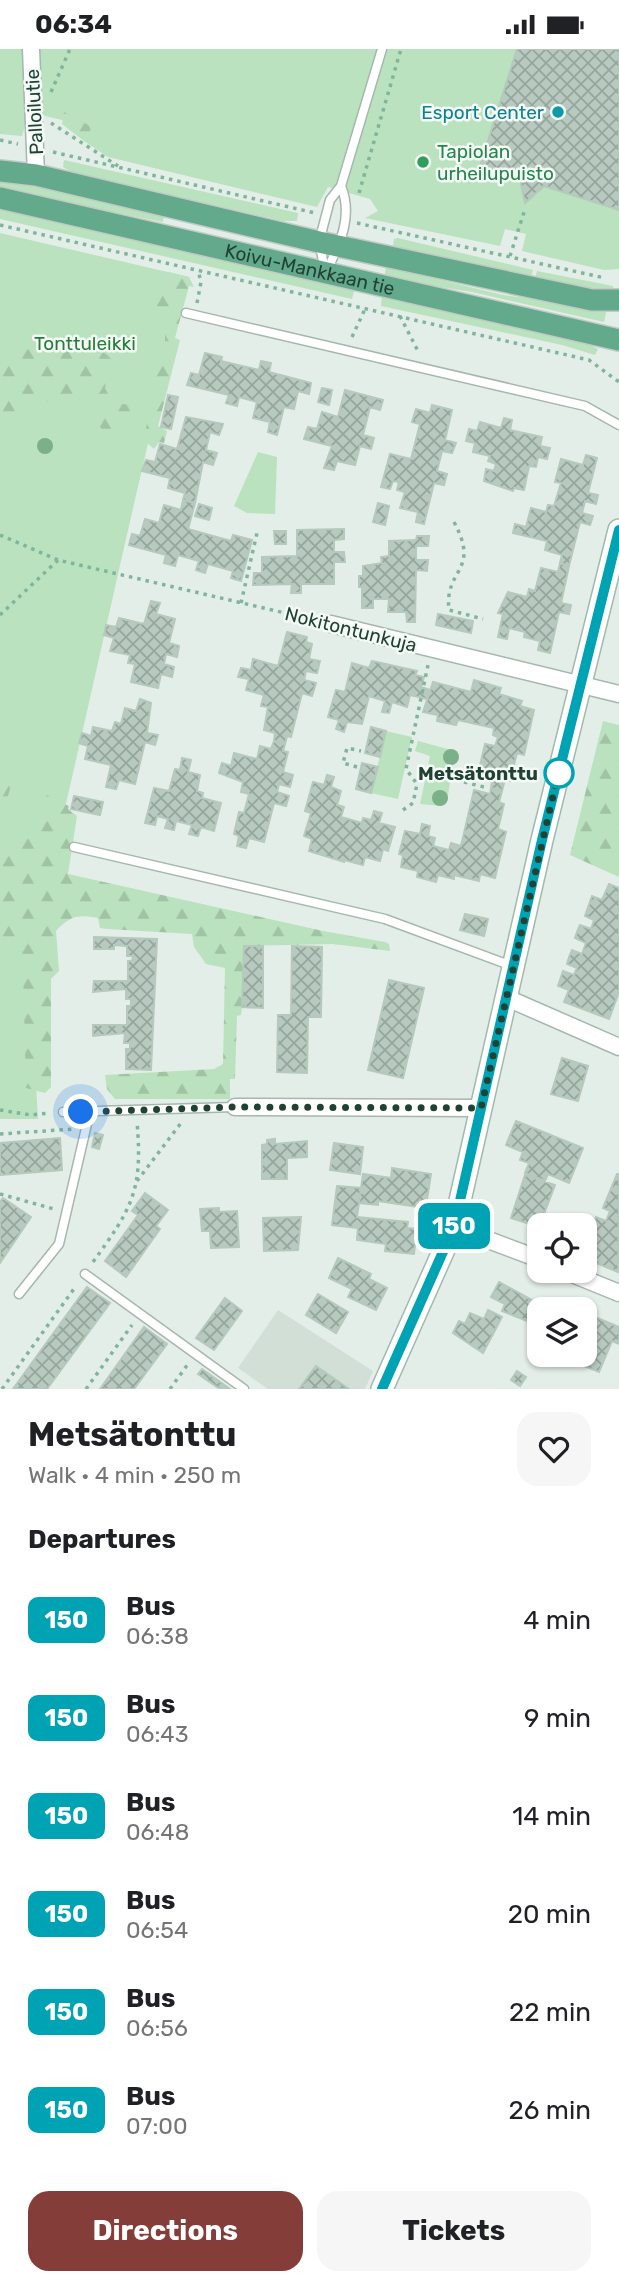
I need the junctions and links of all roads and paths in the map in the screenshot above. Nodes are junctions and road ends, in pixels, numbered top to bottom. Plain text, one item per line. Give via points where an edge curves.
1 (31, 49) edge
2 (70, 49) edge
3 (382, 49) edge
4 (401, 49) edge
5 (48, 97) dead end
6 (49, 121) dead end
7 (0, 140) edge
8 (37, 148) junction
9 (120, 167) junction
10 (0, 171) edge
11 (36, 175) junction
12 (341, 186) junction
13 (0, 198) edge
14 (359, 202) dead end
15 (525, 209) dead end
16 (326, 215) junction
17 (363, 218) dead end
18 (345, 220) junction
19 (0, 225) edge
20 (366, 225) junction
21 (329, 244) junction
22 (510, 256) junction
23 (198, 270) junction
24 (326, 272) junction
25 (610, 279) dead end
26 (619, 300) edge
27 (365, 308) junction
28 (190, 314) joint
29 (400, 316) junction
30 (619, 340) edge
31 (344, 350) junction
32 (429, 370) junction
33 (619, 382) edge
34 (619, 425) edge
35 (454, 522) dead end
36 (619, 530) edge
37 (257, 533) dead end
38 (0, 535) edge
39 (58, 560) junction
40 (241, 603) junction
41 (0, 615) edge
42 (483, 619) dead end
43 (331, 624) joint
44 (432, 649) junction
45 (580, 685) junction
46 (619, 694) edge
47 (361, 751) dead end
48 (357, 767) dead end
49 (464, 782) dead end
50 (488, 788) dead end
51 (403, 810) dead end
52 (74, 847) dead end
53 (514, 967) junction
54 (507, 998) junction
55 (619, 1047) edge
56 (235, 1107) joint
57 (194, 1108) junction
58 (481, 1108) junction
59 (0, 1110) edge
60 (136, 1110) junction
61 (90, 1111) junction
62 (63, 1112) joint
63 (86, 1129) junction
64 (0, 1134) edge
65 (135, 1182) junction
66 (0, 1194) edge
67 (66, 1213) junction
68 (454, 1227) junction
69 (527, 1254) edge
70 (85, 1274) junction
71 (594, 1283) edge
72 (619, 1293) edge
73 (19, 1294) dead end
74 (140, 1314) junction
75 (195, 1354) junction
76 (2, 1389) edge
77 (86, 1389) edge
78 (170, 1389) edge
79 (244, 1389) edge
80 (382, 1389) edge

1 - 8 street, Palloilutie
2 - 5 path
3 - 12 lane
4 - 14 path via 370,146
6 - 9 path
7 - 8 path
8 - 9 path
8 - 11 street, Palloilutie
9 - 16 path
10 - 11 main road, Koivu-Mankkaan tie
11 - 21 main road, Koivu-Mankkaan tie
12 - 16 lane
12 - 18 lane via 349,204
13 - 24 main road, Koivu-Mankkaan tie
15 - 22 path
16 - 21 lane
17 - 20 path
18 - 20 path
18 - 21 lane
19 - 23 path
20 - 22 path
21 - 24 lane
21 - 24 lane
21 - 26 main road, Koivu-Mankkaan tie via 592,300
22 - 25 path
23 - 27 path
23 - 28 path via 200,291
24 - 30 main road, Koivu-Mankkaan tie
27 - 29 path
27 - 31 path
28 - 31 lane
29 - 32 path
29 - 33 path via 589,360
31 - 32 lane
32 - 34 lane via 585,406
35 - 42 path via 466,548 451,586 449,610
36 - 45 street
37 - 40 path
38 - 39 path, Nokitontunkuja
39 - 40 path, Nokitontunkuja
39 - 41 path
40 - 43 path, Nokitontunkuja
43 - 44 street, Nokitontunkuja
44 - 45 street, Nokitontunkuja
44 - 51 path via 406,769 417,784 412,803
45 - 46 street, Nokitontunkuja
45 - 53 street
47 - 48 path via 347,748 343,763
49 - 50 path
52 - 53 lane via 385,919
53 - 54 street
54 - 55 street
54 - 58 street
56 - 57 lane
56 - 58 street
57 - 60 lane
57 - 65 path
58 - 68 street
59 - 62 path via 31,1115
60 - 61 lane
60 - 65 path via 139,1147
61 - 62 lane
61 - 63 lane
63 - 64 path
63 - 67 lane
65 - 70 path via 126,1217
66 - 67 path
67 - 73 lane via 59,1244
68 - 69 street
68 - 80 street
70 - 74 lane
70 - 76 path
71 - 72 street
74 - 75 lane
74 - 77 path
75 - 78 path
75 - 79 lane

